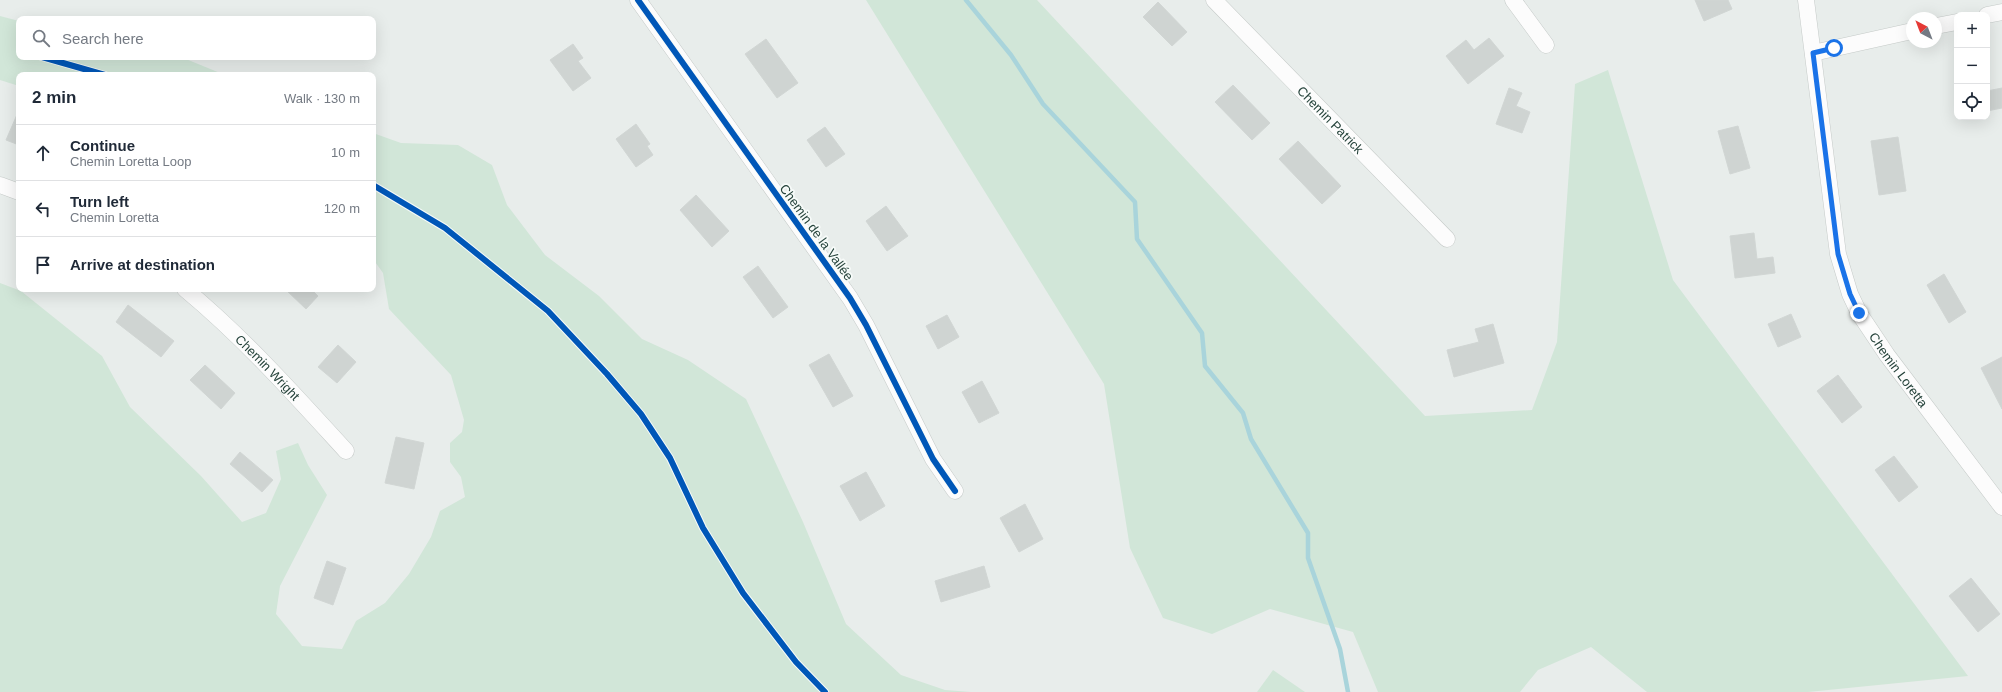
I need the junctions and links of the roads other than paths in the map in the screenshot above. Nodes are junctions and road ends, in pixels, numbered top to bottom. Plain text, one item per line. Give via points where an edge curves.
1 (638, 0) edge
2 (1214, 0) edge
3 (1513, 0) edge
4 (1806, 0) edge
5 (2002, 12) edge
6 (1990, 14) edge
7 (1954, 23) edge
8 (1942, 25) edge
9 (1906, 33) edge
10 (1546, 44) dead end
11 (1813, 53) junction
12 (0, 185) edge
13 (16, 191) edge
14 (1447, 239) dead end
15 (188, 292) edge
16 (346, 451) dead end
17 (1997, 490) edge
18 (955, 491) dead end
19 (2002, 507) edge

1 - 18 street, Chemin de la Vallée via 850,298 933,459
2 - 14 street, Chemin Patrick
3 - 10 street
4 - 11 street, Chemin Loretta
5 - 6 street
7 - 8 street
9 - 11 street
11 - 17 street, Chemin Loretta via 1835,230 1841,266 1850,294 1859,313 1887,355
12 - 13 street
15 - 16 street, Chemin Wright via 234,331
17 - 19 street, Chemin Loretta

